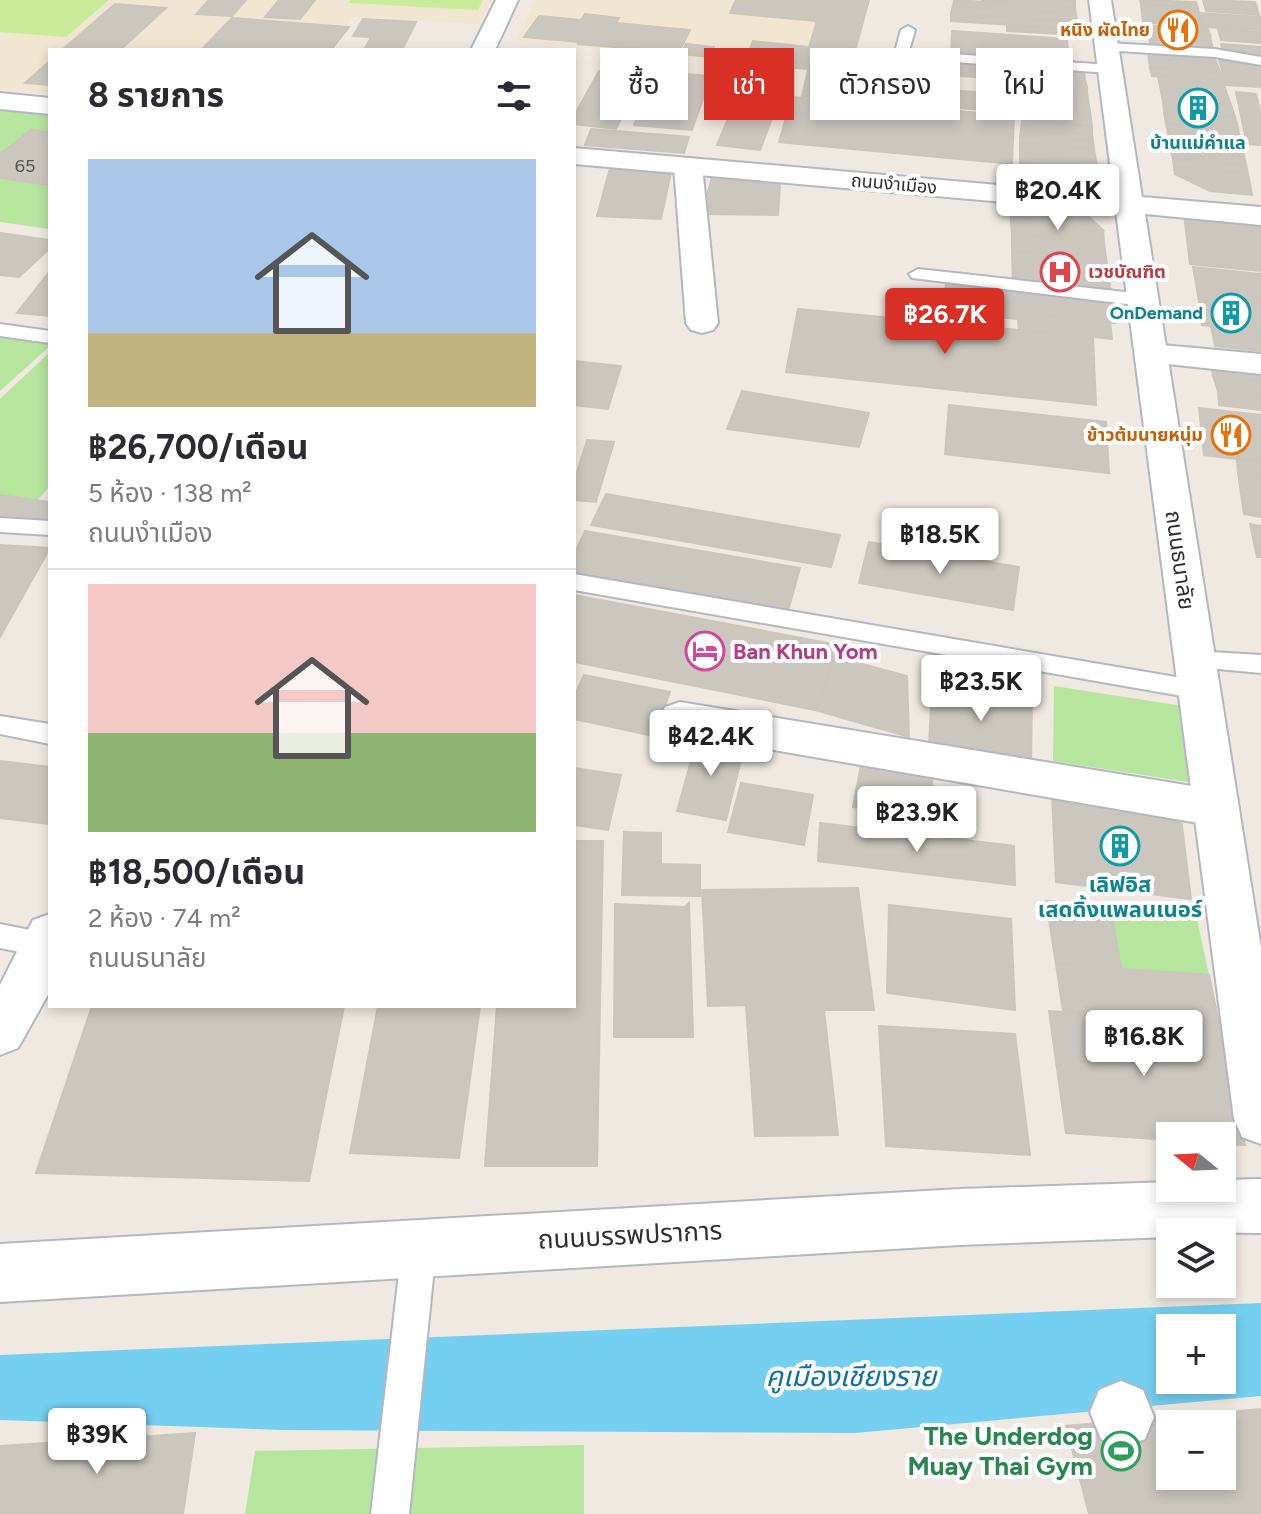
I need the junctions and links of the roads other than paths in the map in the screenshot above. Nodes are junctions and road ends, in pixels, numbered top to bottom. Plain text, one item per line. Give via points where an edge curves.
1 (507, 0) edge
2 (1100, 0) edge
3 (908, 30) dead end
4 (484, 48) edge
5 (1108, 58) junction
6 (1261, 61) edge
7 (0, 101) edge
8 (48, 106) edge
9 (576, 156) edge
10 (688, 166) junction
11 (1129, 204) junction
12 (1261, 216) edge
13 (918, 274) dead end
14 (1143, 300) junction
15 (702, 323) dead end
16 (0, 330) edge
17 (48, 337) edge
18 (1151, 354) junction
19 (1261, 364) edge
20 (0, 525) edge
21 (48, 528) edge
22 (576, 582) edge
23 (1261, 664) edge
24 (1197, 675) junction
25 (680, 718) dead end
26 (0, 725) edge
27 (48, 734) edge
28 (1216, 808) junction
29 (32, 938) edge
30 (0, 1032) edge
31 (1261, 1119) edge
32 (1261, 1206) edge
33 (419, 1248) junction
34 (0, 1273) edge
35 (390, 1514) edge

1 - 4 street
2 - 5 street, ถนนธนาลัย
3 - 5 lane via 901,55
5 - 6 lane via 1215,53
5 - 11 street, ถนนธนาลัย
7 - 8 street
9 - 10 street, ถนนงำเมือง
10 - 11 street, ถนนงำเมือง
10 - 15 street
11 - 12 street, ถนนงำเมือง
11 - 14 street, ถนนธนาลัย
13 - 14 lane
14 - 18 street, ถนนธนาลัย
16 - 17 lane
18 - 19 street
18 - 24 street, ถนนธนาลัย
20 - 21 lane
22 - 24 lane
23 - 24 lane
24 - 28 street, ถนนธนาลัย
25 - 28 street
26 - 27 lane
28 - 31 street, ถนนธนาลัย
29 - 30 street via 32,976
32 - 33 street, ถนนบรรพปราการ via 960,1217
33 - 34 street, ถนนบรรพปราการ
33 - 35 lane

